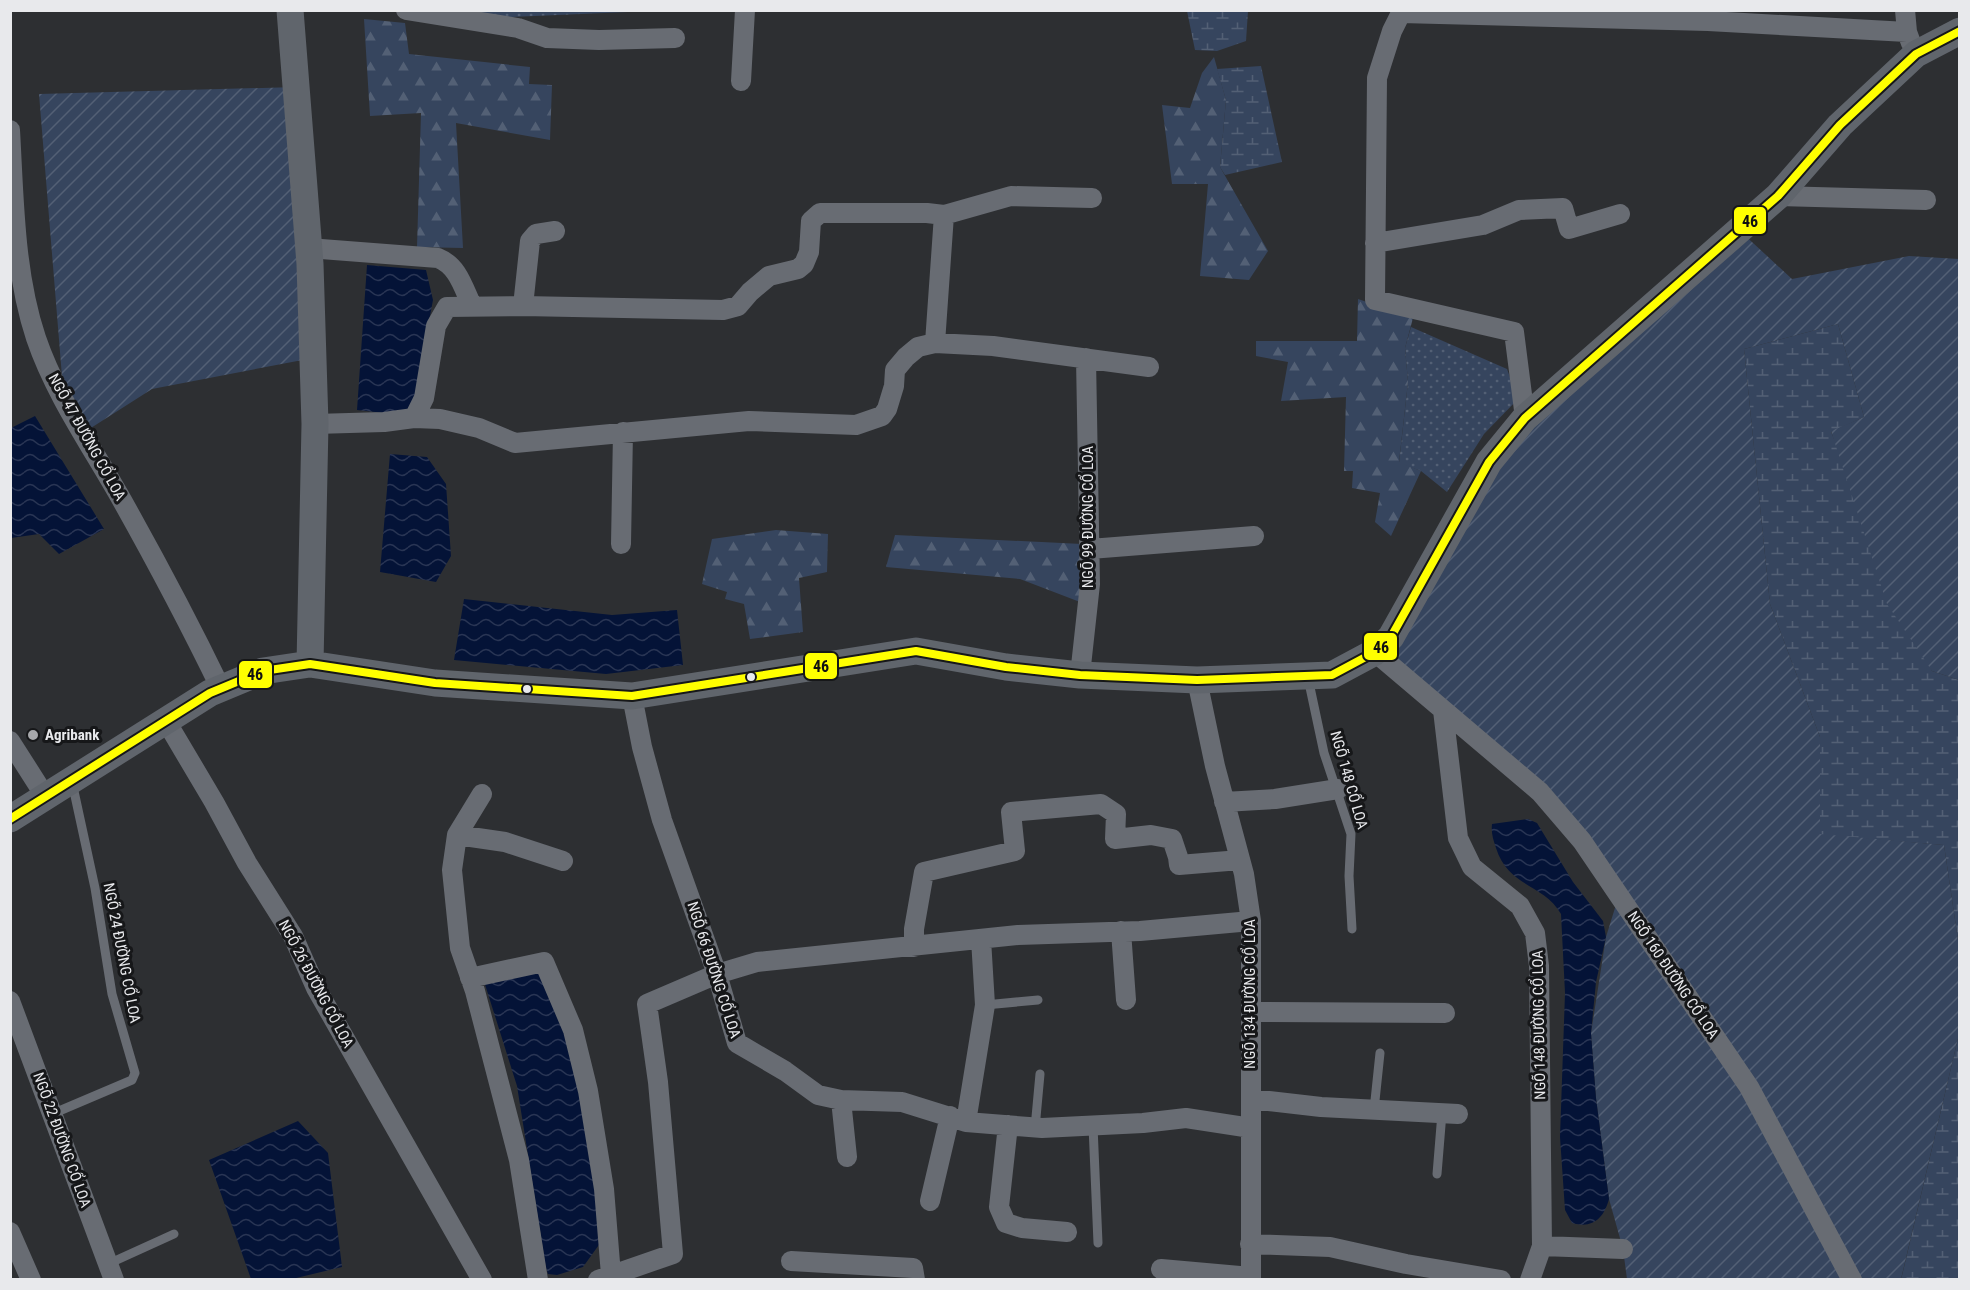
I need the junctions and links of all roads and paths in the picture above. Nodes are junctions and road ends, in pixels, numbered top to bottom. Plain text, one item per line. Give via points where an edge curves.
1 (290, 10) edge
2 (406, 10) edge
3 (745, 10) edge
4 (1905, 10) edge
5 (1401, 12) edge
6 (1959, 31) edge
7 (675, 38) dead end
8 (1911, 43) junction
9 (741, 81) dead end
10 (10, 130) edge
11 (1778, 196) junction
12 (1092, 198) dead end
13 (1926, 200) dead end
14 (1620, 214) dead end
15 (944, 215) junction
16 (555, 231) dead end
17 (1375, 243) junction
18 (309, 248) junction
19 (472, 306) junction
20 (523, 306) junction
21 (935, 343) junction
22 (1086, 358) junction
23 (1149, 367) dead end
24 (414, 418) junction
25 (1525, 418) junction
26 (315, 424) junction
27 (623, 432) junction
28 (1254, 536) dead end
29 (621, 544) dead end
30 (1090, 549) junction
31 (1375, 652) junction
32 (310, 664) junction
33 (1080, 675) junction
34 (1308, 676) junction
35 (1197, 680) junction
36 (221, 689) junction
37 (632, 696) junction
38 (1443, 710) junction
39 (166, 721) junction
40 (10, 741) edge
41 (72, 780) junction
42 (1338, 789) junction
43 (482, 794) dead end
44 (45, 796) junction
45 (1224, 802) junction
46 (10, 819) edge
47 (457, 835) junction
48 (1240, 860) junction
49 (563, 861) dead end
50 (1251, 921) junction
51 (1352, 929) dead end
52 (1121, 931) junction
53 (981, 939) junction
54 (914, 947) junction
55 (717, 974) junction
56 (470, 978) junction
57 (1038, 1000) dead end
58 (1126, 1000) dead end
59 (10, 1001) edge
60 (985, 1005) junction
61 (1251, 1012) junction
62 (1445, 1013) dead end
63 (1380, 1053) dead end
64 (1040, 1074) dead end
65 (841, 1100) junction
66 (1251, 1100) junction
67 (1374, 1110) junction
68 (1450, 1113) joint
69 (52, 1114) junction
70 (958, 1119) junction
71 (1008, 1125) junction
72 (1093, 1126) junction
73 (1035, 1128) junction
74 (1251, 1128) junction
75 (847, 1157) dead end
76 (1437, 1174) dead end
77 (930, 1201) dead end
78 (10, 1232) edge
79 (1067, 1232) dead end
80 (174, 1234) dead end
81 (1098, 1243) dead end
82 (1250, 1244) junction
83 (1542, 1246) junction
84 (1623, 1249) dead end
85 (791, 1261) dead end
86 (1161, 1269) dead end
87 (111, 1272) edge
88 (605, 1277) edge
89 (1251, 1278) edge
90 (31, 1280) edge
91 (482, 1280) edge
92 (538, 1280) edge
93 (915, 1280) edge
94 (1501, 1280) edge
95 (1530, 1280) edge
96 (1852, 1280) edge

1 - 18 street
2 - 7 street via 518,28 547,38
3 - 9 street
4 - 8 street
5 - 8 street via 1696,21
5 - 17 street via 1377,78
6 - 8 street
8 - 11 street
10 - 36 street, NGÕ 47 ĐƯỜNG CỔ LOA via 24,292 37,339 64,401 152,552
11 - 13 street
11 - 25 street
12 - 15 street via 1011,196
14 - 17 street via 1569,228 1563,208 1520,210 1483,225
15 - 20 street via 817,214 812,221 804,264 769,276 738,306 723,310
15 - 21 street
16 - 20 street via 537,234 530,241
17 - 25 street via 1375,300 1514,333
18 - 19 street via 438,258 448,262 457,273
18 - 26 street
19 - 20 street
19 - 24 street via 447,307 436,326 424,398
21 - 22 street
21 - 27 street via 918,347 895,370 892,393 882,416 856,424 749,421
22 - 23 street
22 - 30 street, NGÕ 99 ĐƯỜNG CỔ LOA
24 - 26 street
24 - 27 street via 479,428 515,443
25 - 31 street via 1488,462 1391,638
26 - 32 street
27 - 29 street
28 - 30 street
30 - 33 street, NGÕ 99 ĐƯỜNG CỔ LOA
31 - 34 street via 1332,675
31 - 38 street
32 - 36 street via 263,672
32 - 37 street via 435,683
33 - 35 street
33 - 37 street via 916,651
34 - 35 street
34 - 42 lane, NGÕ 148 CỔ LOA via 1324,753
35 - 45 street, NGÕ 134 ĐƯỜNG CỔ LOA
36 - 39 street
37 - 55 street, NGÕ 66 ĐƯỜNG CỔ LOA via 662,820
38 - 83 street, NGÕ 148 ĐƯỜNG CỔ LOA via 1458,838 1472,867 1520,906 1536,933
38 - 96 street, NGÕ 160 ĐƯỜNG CỔ LOA via 1540,792 1582,841 1749,1087
39 - 41 street
39 - 91 street, NGÕ 26 ĐƯỜNG CỔ LOA via 293,936 316,988
40 - 44 street
41 - 44 street
41 - 69 lane, NGÕ 24 ĐƯỜNG CỔ LOA via 112,994 135,1073 132,1080
42 - 45 street
42 - 51 lane, NGÕ 148 CỔ LOA via 1352,834
43 - 47 street
44 - 46 street
45 - 48 street, NGÕ 134 ĐƯỜNG CỔ LOA
47 - 49 street via 505,842
47 - 56 street via 452,870 460,948
48 - 50 street, NGÕ 134 ĐƯỜNG CỔ LOA
48 - 54 street via 1179,865 1172,839 1115,839 1116,813 1101,804 1011,812 1015,851 924,872
50 - 52 street
50 - 61 street, NGÕ 134 ĐƯỜNG CỔ LOA
52 - 53 street
52 - 58 street
53 - 54 street
53 - 60 street
54 - 55 street via 757,962
55 - 65 street, NGÕ 66 ĐƯỜNG CỔ LOA via 737,1043 809,1090
55 - 88 street via 647,1004 674,1254
56 - 88 street via 544,962 573,1030 588,1091 604,1189
56 - 92 street via 519,1160
57 - 60 lane
59 - 69 street, NGÕ 22 ĐƯỜNG CỔ LOA
60 - 70 street
61 - 62 street
61 - 66 street, NGÕ 134 ĐƯỜNG CỔ LOA
63 - 67 lane
64 - 73 lane
65 - 70 street, NGÕ 66 ĐƯỜNG CỔ LOA via 902,1102
65 - 75 street
66 - 67 street
66 - 74 street, NGÕ 134 ĐƯỜNG CỔ LOA
67 - 68 street
68 - 76 lane
69 - 87 street, NGÕ 22 ĐƯỜNG CỔ LOA
70 - 71 street, NGÕ 66 ĐƯỜNG CỔ LOA
70 - 77 street
71 - 73 street, NGÕ 66 ĐƯỜNG CỔ LOA
71 - 79 street via 999,1207 1006,1223
72 - 73 street, NGÕ 66 ĐƯỜNG CỔ LOA
72 - 74 street, NGÕ 66 ĐƯỜNG CỔ LOA via 1186,1118
72 - 81 lane
74 - 82 street, NGÕ 134 ĐƯỜNG CỔ LOA
78 - 90 street
80 - 87 lane
82 - 89 street, NGÕ 134 ĐƯỜNG CỔ LOA
82 - 94 street via 1330,1247
83 - 84 street
83 - 95 street, NGÕ 148 ĐƯỜNG CỔ LOA
85 - 93 street via 913,1268
86 - 89 street

